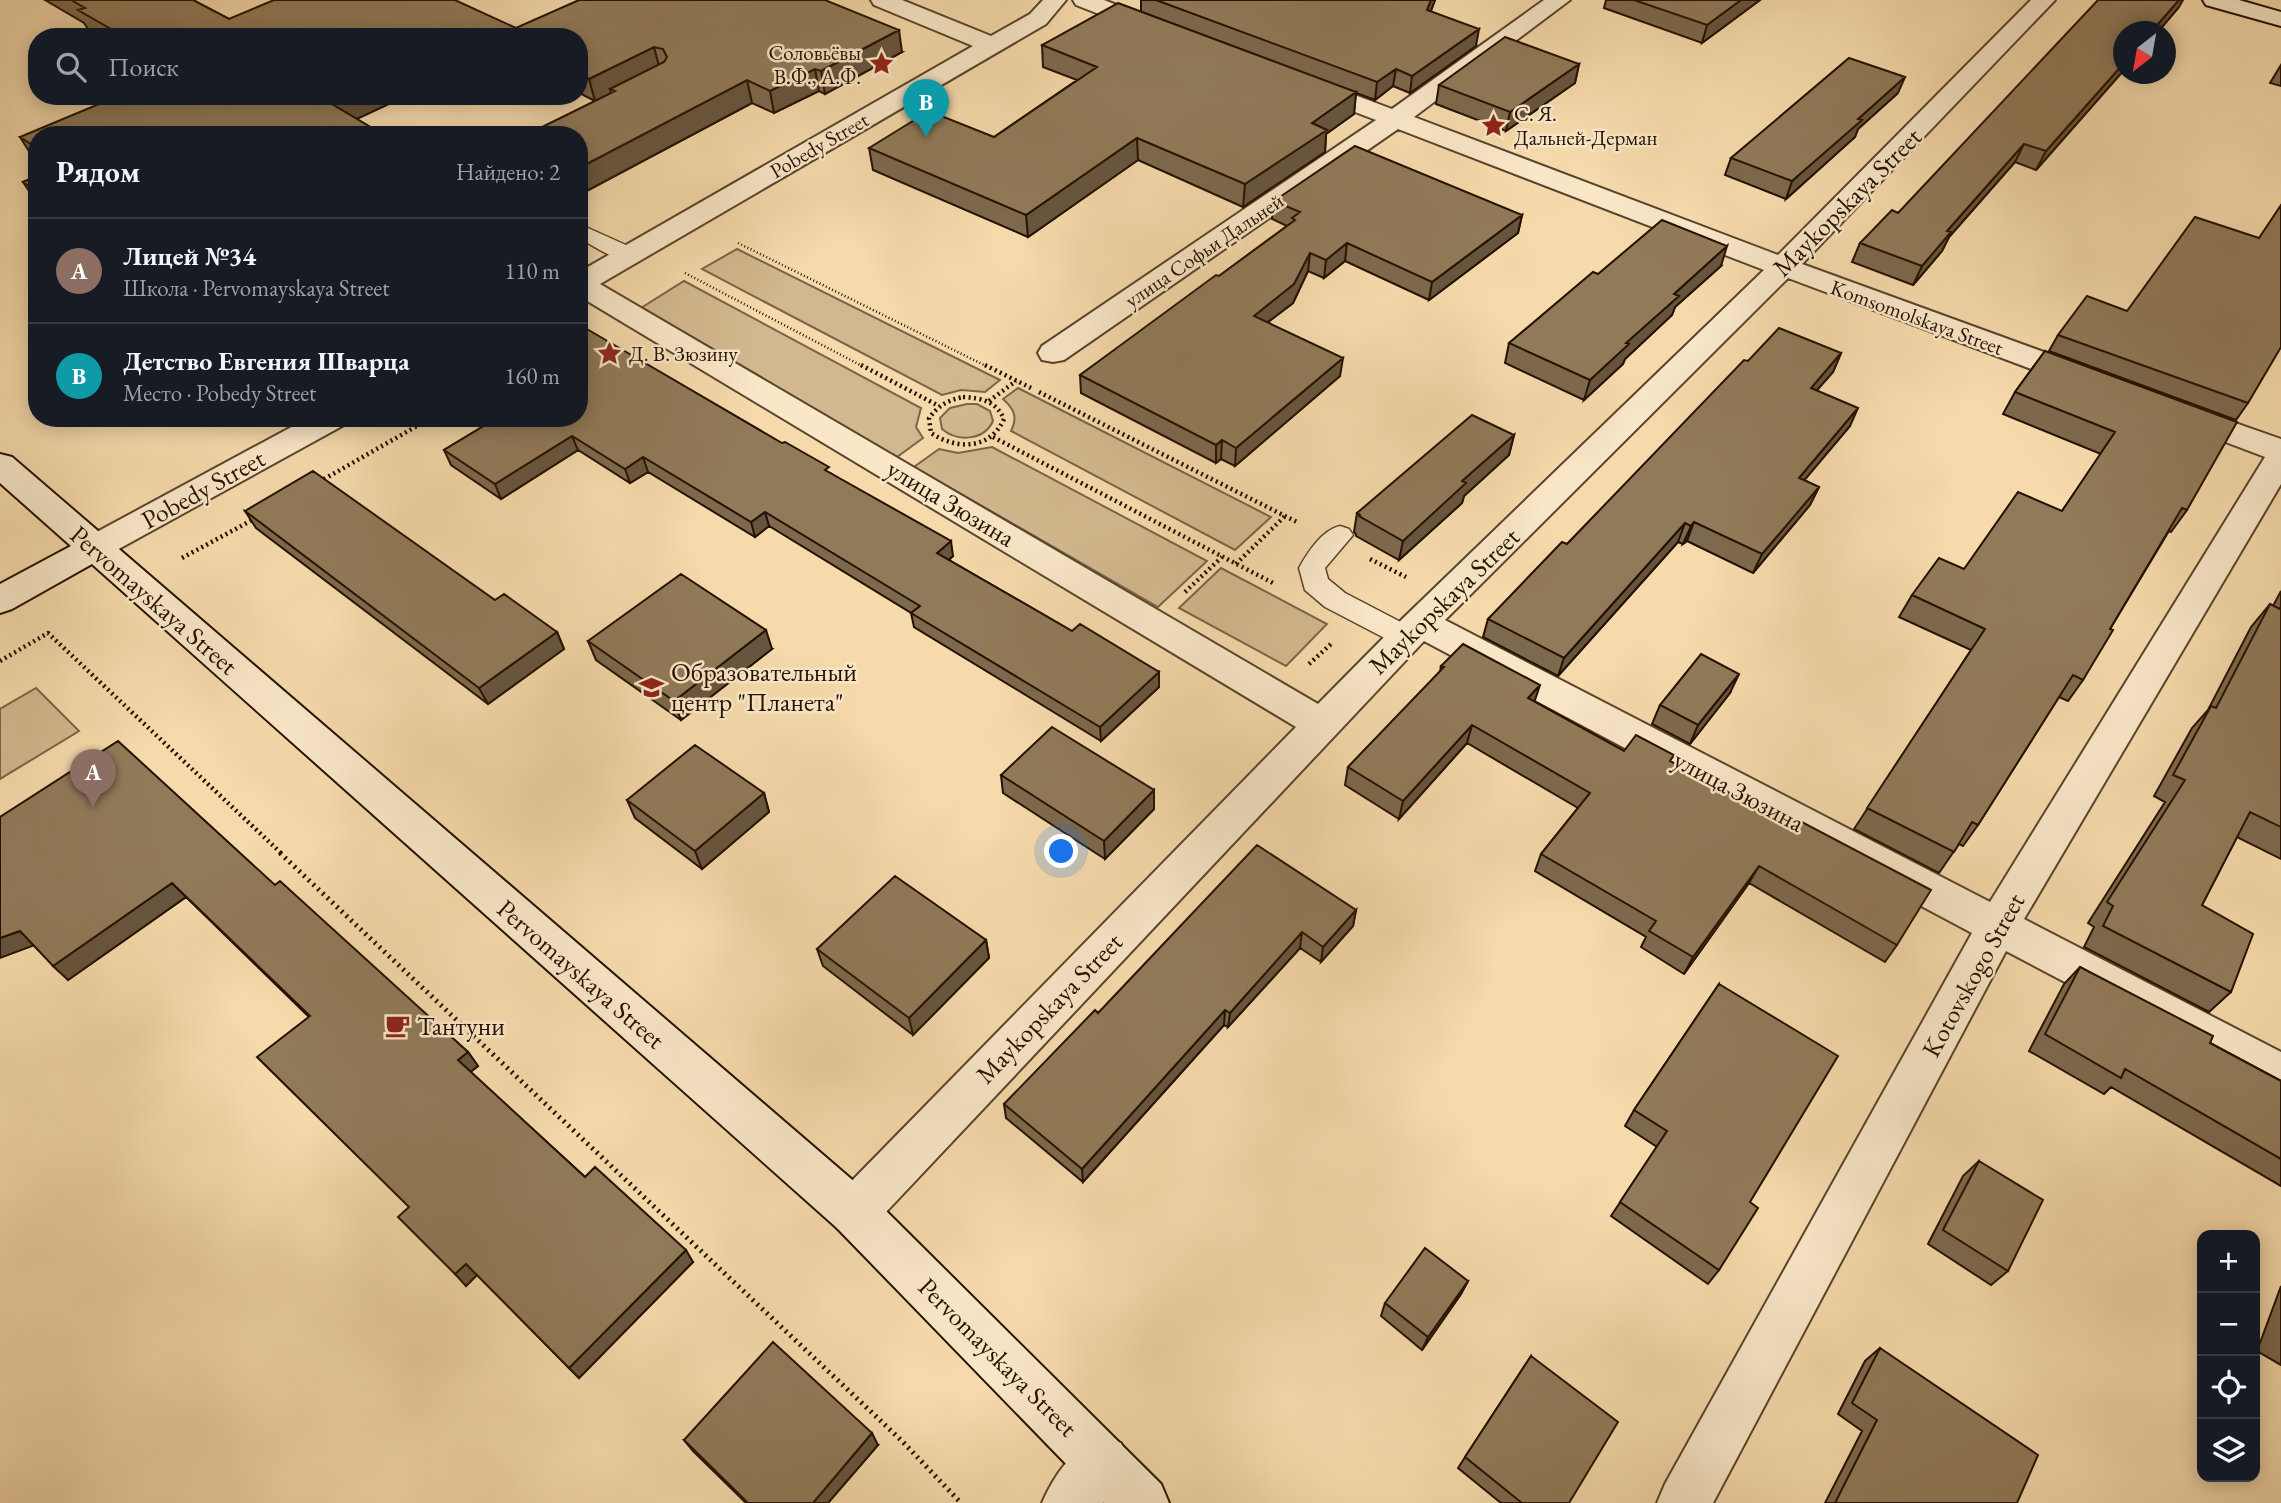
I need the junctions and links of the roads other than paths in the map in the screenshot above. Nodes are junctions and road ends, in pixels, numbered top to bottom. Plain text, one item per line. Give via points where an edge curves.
1 (881, 0) edge
2 (1055, 0) edge
3 (1084, 0) edge
4 (1559, 0) edge
5 (2044, 0) edge
6 (2214, 0) edge
7 (2281, 19) edge
8 (1182, 38) edge
9 (991, 45) junction
10 (1282, 76) edge
11 (1395, 119) junction
12 (588, 234) edge
13 (629, 255) junction
14 (1783, 267) junction
15 (588, 279) edge
16 (588, 289) edge
17 (1053, 353) dead end
18 (2111, 388) edge
19 (2163, 407) edge
20 (316, 427) edge
21 (2281, 450) edge
22 (2281, 457) edge
23 (0, 465) edge
24 (1338, 538) road end
25 (94, 548) junction
26 (0, 600) edge
27 (1414, 630) junction
28 (1321, 724) junction
29 (1997, 928) junction
30 (2281, 1074) edge
31 (854, 1212) junction
32 (1102, 1462) junction
33 (1069, 1503) edge
34 (1142, 1503) edge
35 (1684, 1503) edge

1 - 9 street
2 - 9 street, Pobedy Street via 1038,19
3 - 8 street
4 - 11 street, улица Софьи Дальней
5 - 14 street, Maykopskaya Street
6 - 7 street
9 - 13 street, Pobedy Street
10 - 11 street, Komsomolskaya Street
11 - 14 street, Komsomolskaya Street
11 - 17 street, улица Софьи Дальней
12 - 13 lane
13 - 15 street, Pobedy Street
14 - 18 street, Komsomolskaya Street
14 - 27 street, Maykopskaya Street
16 - 28 street, улица Зюзина
19 - 21 street
20 - 25 street, Pobedy Street
22 - 29 street, Kotovskogo Street
23 - 25 street, Pervomayskaya Street
24 - 27 lane via 1312,568 1315,583 1335,600
25 - 26 street, Pobedy Street
25 - 31 street, Pervomayskaya Street
27 - 28 street, Maykopskaya Street
27 - 29 street, улица Зюзина
28 - 31 street, Maykopskaya Street
29 - 30 street, улица Зюзина
29 - 35 street, Kotovskogo Street
31 - 32 street, Pervomayskaya Street
32 - 33 street
32 - 34 street, Pervomayskaya Street

